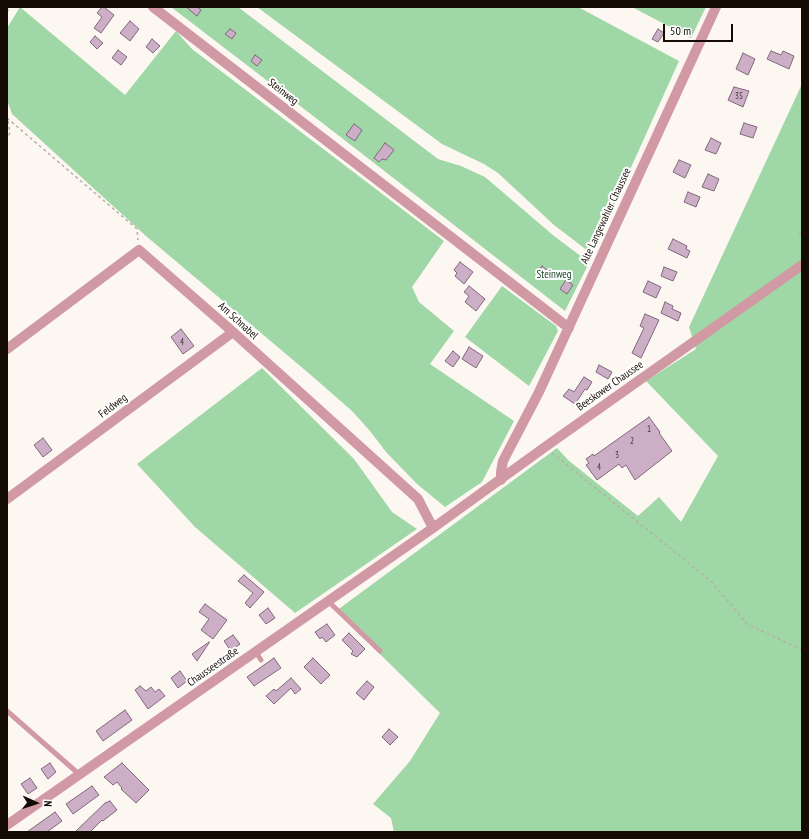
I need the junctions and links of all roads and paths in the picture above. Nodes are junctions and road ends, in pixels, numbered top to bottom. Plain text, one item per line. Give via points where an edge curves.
1 (10, 7) edge
2 (153, 7) edge
3 (716, 7) edge
4 (7, 12) edge
5 (7, 118) edge
6 (7, 136) edge
7 (802, 232) edge
8 (799, 234) dead end
9 (139, 250) junction
10 (802, 265) edge
11 (569, 328) junction
12 (233, 332) junction
13 (7, 349) edge
14 (545, 447) junction
15 (501, 480) junction
16 (7, 499) edge
17 (433, 528) junction
18 (328, 602) junction
19 (802, 650) edge
20 (380, 651) dead end
21 (7, 711) edge
22 (80, 775) junction
23 (7, 825) edge

1 - 4 path
2 - 11 street, Steinweg
3 - 11 street, Alte Langewahler Chaussee
5 - 6 path via 10,133
5 - 9 path via 137,229
7 - 8 path
9 - 12 street, Am Schnabel
9 - 13 street
10 - 14 street, Beeskower Chaussee
11 - 15 street, Alte Langewahler Chaussee via 503,461
12 - 16 street, Feldweg
12 - 17 street, Am Schnabel via 418,499
14 - 15 street, Beeskower Chaussee
14 - 19 path via 711,581 747,624
15 - 17 street, Beeskower Chaussee
17 - 18 street, Chausseestraße
18 - 20 lane
18 - 22 street, Chausseestraße via 259,656
21 - 22 lane
22 - 23 street, Chausseestraße

